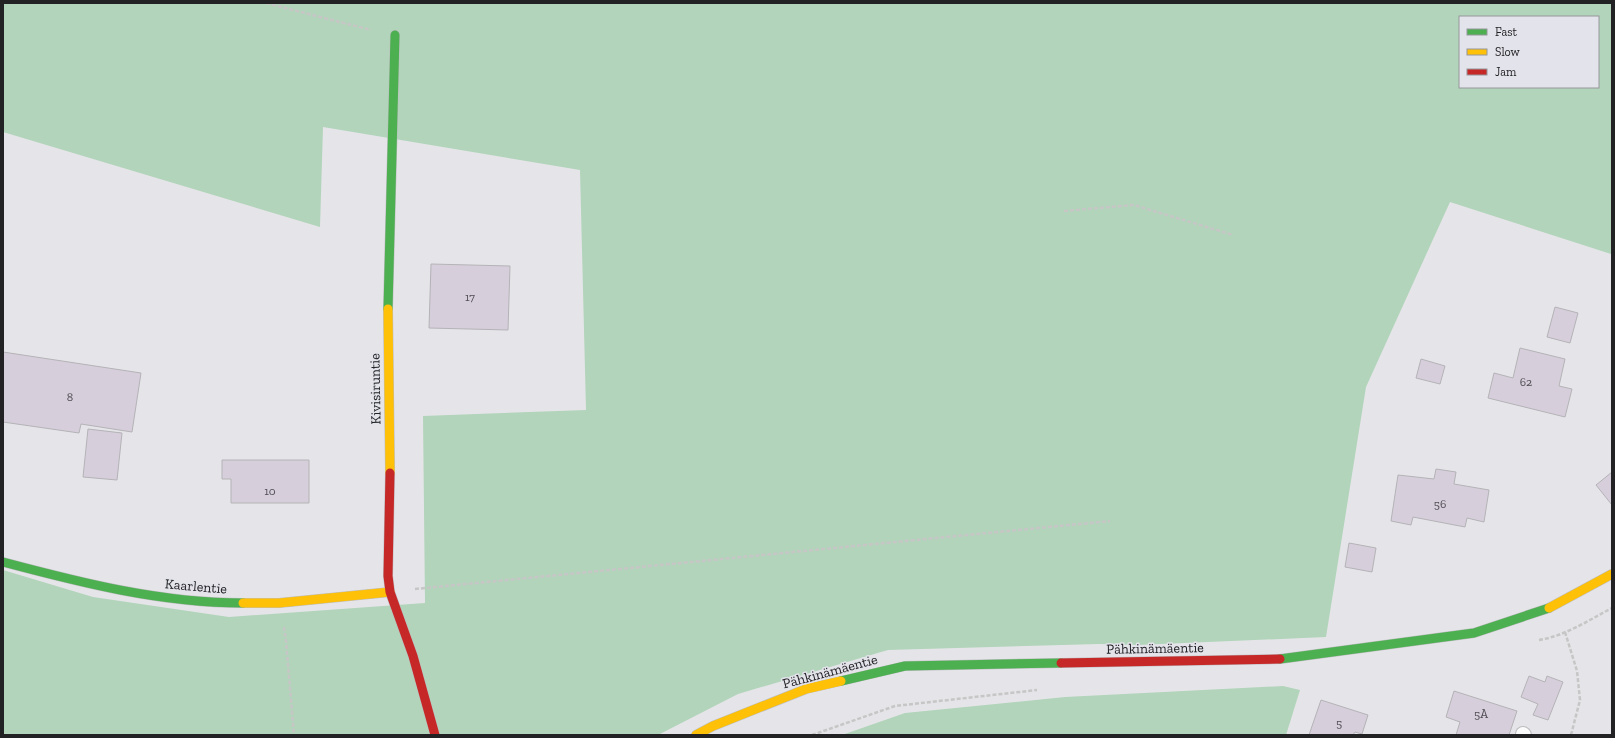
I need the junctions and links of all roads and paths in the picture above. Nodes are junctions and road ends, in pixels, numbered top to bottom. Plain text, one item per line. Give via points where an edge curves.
1 (266, 3) edge
2 (395, 35) joint
3 (1064, 211) dead end
4 (1233, 235) dead end
5 (1110, 521) dead end
6 (3, 562) edge
7 (1612, 574) edge
8 (390, 592) junction
9 (279, 603) junction
10 (1565, 632) dead end
11 (294, 735) edge
12 (434, 735) edge
13 (696, 735) edge
14 (1571, 735) edge

1 - 2 path
2 - 8 street, Kivisiruntie via 388,283
3 - 4 path via 1134,205
5 - 8 path
6 - 9 street, Kaarlentie via 126,592 214,603
7 - 13 street, Pähkinämäentie via 1547,609 1474,633 1280,659 905,666 806,689
8 - 9 street, Kaarlentie
8 - 12 street, Kivisiruntie via 413,656
9 - 11 path via 286,641
10 - 14 path via 1577,671 1580,700

